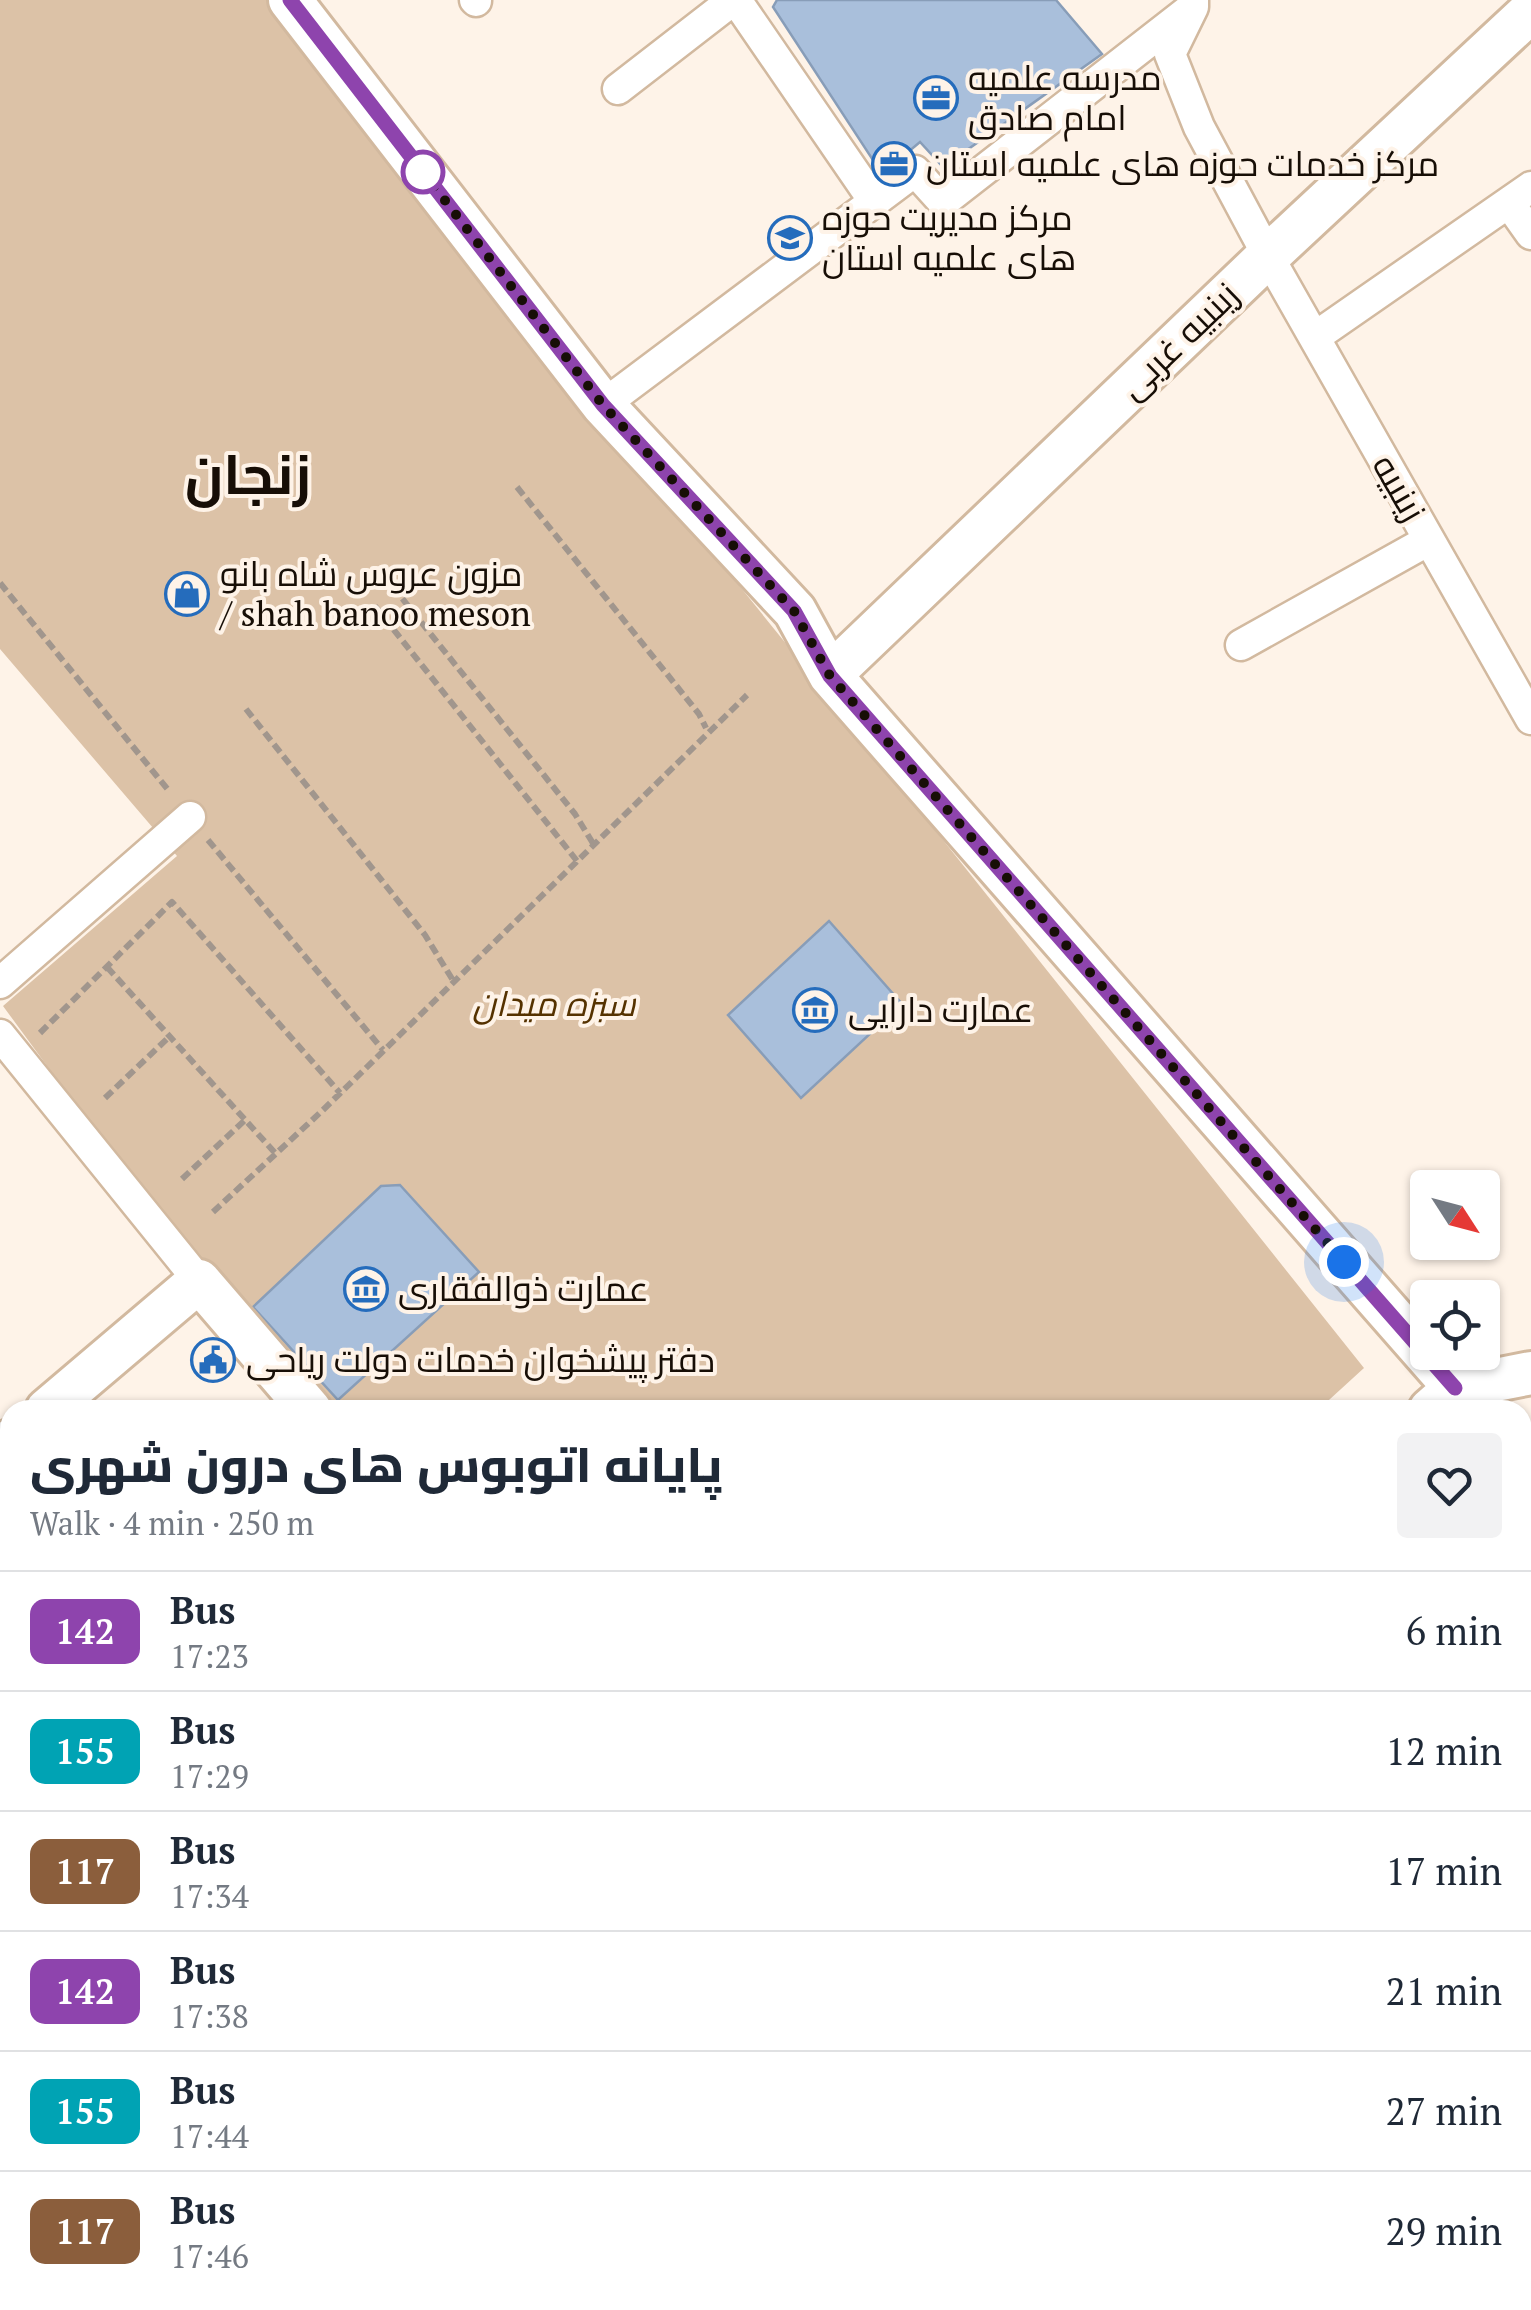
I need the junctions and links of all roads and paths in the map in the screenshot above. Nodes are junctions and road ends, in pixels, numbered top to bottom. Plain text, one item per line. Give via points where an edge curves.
1 (290, 0) edge
2 (734, 0) edge
3 (1193, 4) edge
4 (1531, 11) edge
5 (618, 89) dead end
6 (1520, 195) edge
7 (874, 201) junction
8 (1531, 234) edge
9 (1268, 256) junction
10 (1315, 337) junction
11 (603, 405) junction
12 (517, 487) dead end
13 (1429, 540) junction
14 (393, 587) dead end
15 (375, 606) dead end
16 (1241, 645) dead end
17 (1519, 669) edge
18 (830, 676) junction
19 (747, 695) dead end
20 (246, 708) dead end
21 (1531, 719) edge
22 (706, 728) dead end
23 (190, 818) dead end
24 (594, 844) junction
25 (577, 861) junction
26 (107, 966) junction
27 (454, 982) junction
28 (0, 984) edge
29 (39, 1034) dead end
30 (0, 1035) edge
31 (170, 1036) junction
32 (340, 1093) junction
33 (105, 1098) dead end
34 (245, 1120) junction
35 (276, 1154) junction
36 (182, 1179) dead end
37 (212, 1212) dead end
38 (199, 1281) junction
39 (1531, 1374) edge
40 (1450, 1396) edge
41 (59, 1400) edge
42 (301, 1400) edge

1 - 11 main road
2 - 5 street
2 - 7 street
3 - 7 street via 943,202 914,172
3 - 9 street, زینبیه via 1170,54 1199,127
4 - 9 main road, زینبیه غربی
6 - 8 street
6 - 10 street
7 - 11 street
9 - 10 street, زینبیه
9 - 18 main road, زینبیه غربی
10 - 13 street, زینبیه
11 - 18 main road via 794,611
12 - 22 path
13 - 16 street
13 - 17 street, زینبیه
14 - 24 path
15 - 25 path
17 - 21 street, زینبیه
18 - 40 main road
19 - 24 path
20 - 27 path via 424,934
23 - 28 street
24 - 25 path
25 - 27 path
26 - 29 path
26 - 31 path
26 - 32 path via 172,902
27 - 32 path
30 - 38 street
31 - 33 path
31 - 34 path
32 - 35 path
34 - 35 path
34 - 36 path
35 - 37 path
38 - 41 main road
38 - 42 main road
39 - 40 main road

